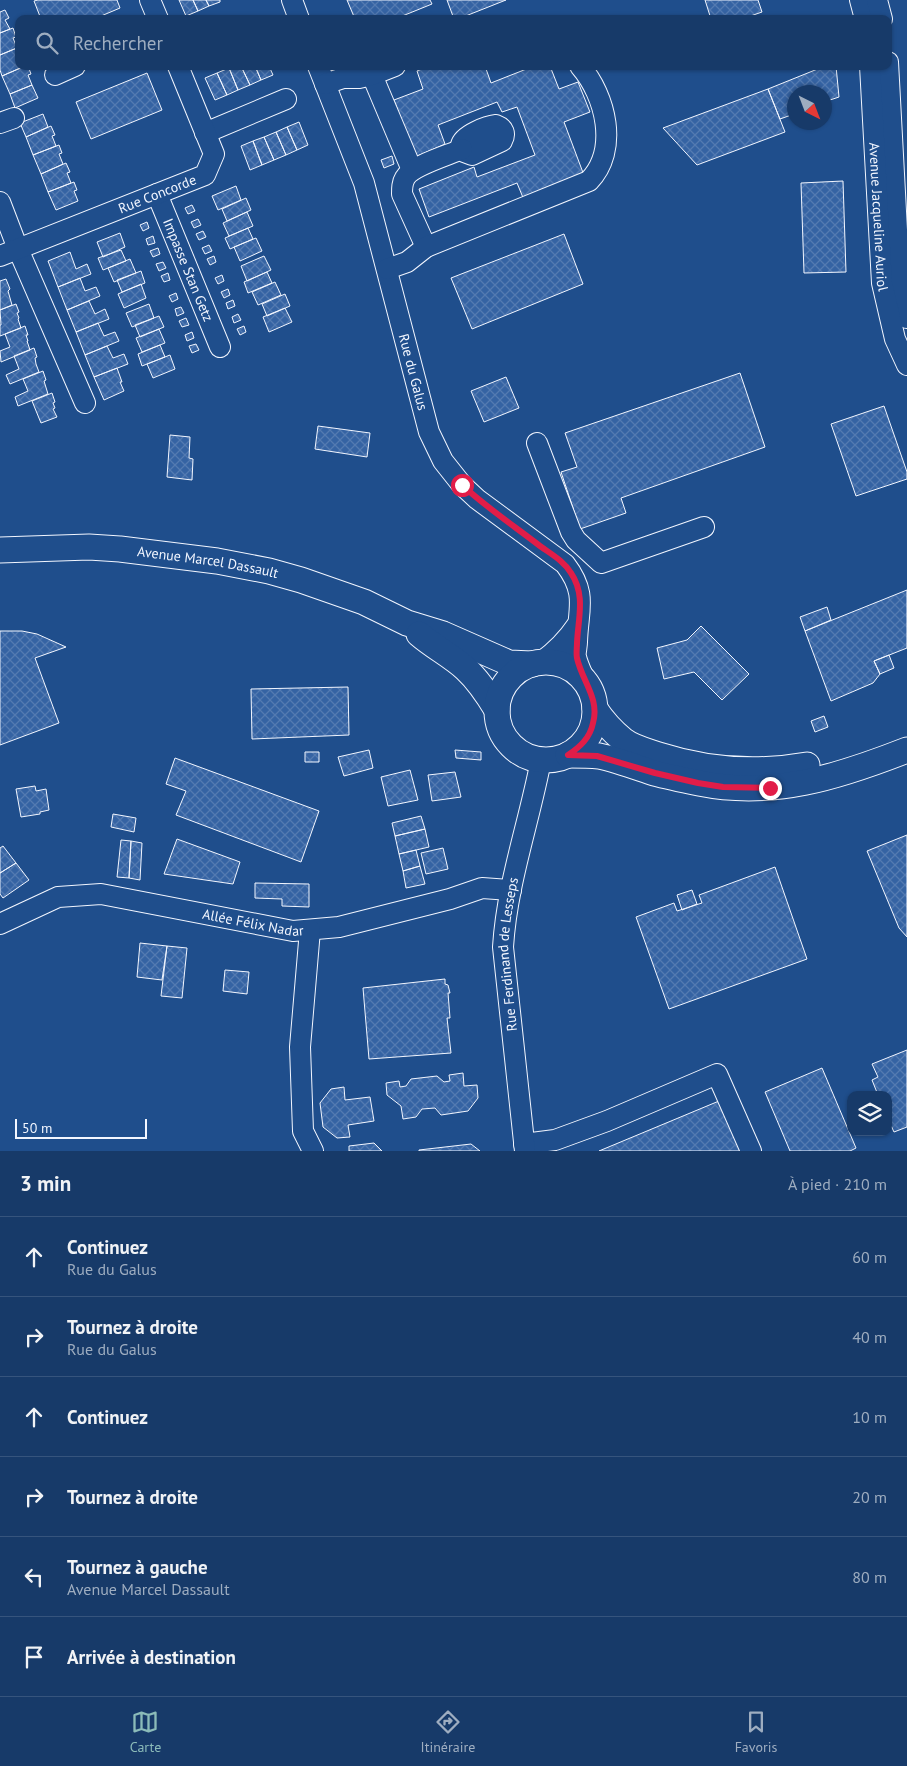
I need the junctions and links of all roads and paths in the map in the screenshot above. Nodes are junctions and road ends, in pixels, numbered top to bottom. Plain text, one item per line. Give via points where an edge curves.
1 (150, 0) edge
2 (292, 0) edge
3 (860, 0) edge
4 (877, 0) edge
5 (156, 15) edge
6 (298, 15) edge
7 (864, 15) edge
8 (881, 15) edge
9 (66, 70) edge
10 (180, 70) edge
11 (385, 70) edge
12 (583, 70) edge
13 (870, 70) edge
14 (888, 70) edge
15 (55, 75) dead end
16 (321, 75) edge
17 (372, 75) junction
18 (286, 99) dead end
19 (205, 133) junction
20 (462, 149) dead end
21 (412, 170) junction
22 (157, 194) junction
23 (0, 202) edge
24 (426, 247) junction
25 (9, 253) edge
26 (387, 269) junction
27 (907, 318) edge
28 (220, 346) dead end
29 (907, 365) edge
30 (85, 403) dead end
31 (537, 443) dead end
32 (704, 527) dead end
33 (0, 550) edge
34 (601, 563) junction
35 (577, 584) junction
36 (407, 623) junction
37 (577, 626) junction
38 (537, 663) junction
39 (586, 683) junction
40 (595, 709) junction
41 (496, 710) junction
42 (907, 732) edge
43 (907, 750) edge
44 (568, 755) junction
45 (541, 760) junction
46 (511, 890) junction
47 (0, 924) edge
48 (310, 930) junction
49 (525, 1147) edge
50 (313, 1151) edge
51 (751, 1151) edge

1 - 5 street
2 - 6 street
3 - 7 street
4 - 8 street
9 - 15 street
10 - 19 street, Rue Concorde
11 - 17 street
12 - 24 street via 589,77 606,124 606,143 598,172 589,181
13 - 29 street, Avenue Jacqueline Auriol via 882,283 895,339
14 - 27 street, Avenue Jacqueline Auriol via 900,286
16 - 17 street via 359,78
16 - 26 street, Rue du Galus via 364,183
17 - 21 street
18 - 19 street
19 - 22 street, Rue Concorde via 214,154 205,175
20 - 21 street
21 - 24 street via 404,179 402,194
22 - 25 street, Rue Concorde
22 - 28 street, Impasse Stan Getz
23 - 25 street
24 - 26 street via 407,262
25 - 30 street
26 - 35 street, Rue du Galus via 430,432 443,461 477,499 565,564
31 - 34 street via 576,540
32 - 34 street
33 - 36 main road, Avenue Marcel Dassault via 97,548 217,561 301,580 364,602
34 - 35 street
35 - 37 street, Rue du Galus via 581,608
36 - 38 main road, Avenue Marcel Dassault via 443,634 509,662
36 - 41 main road, Avenue Marcel Dassault via 465,668
37 - 38 street via 555,652
37 - 39 street, Rue du Galus via 576,657
38 - 39 main road via 566,667
38 - 41 main road via 518,671 507,681 499,695
39 - 40 main road
40 - 42 main road via 624,741 642,750 681,762 747,772 814,764
40 - 44 main road via 594,723 588,736
41 - 45 main road via 504,738 527,757
43 - 44 main road via 818,779 789,786 752,789 698,783 597,756
44 - 45 main road
45 - 46 street, Rue Ferdinand de Lesseps
46 - 48 street, Allée Félix Nadar via 482,888 339,927
46 - 49 street, Rue Ferdinand de Lesseps via 503,947
47 - 48 street, Allée Félix Nadar via 58,897 101,894 292,931
48 - 50 street via 300,1047 303,1130
49 - 51 street via 607,1121 717,1074

